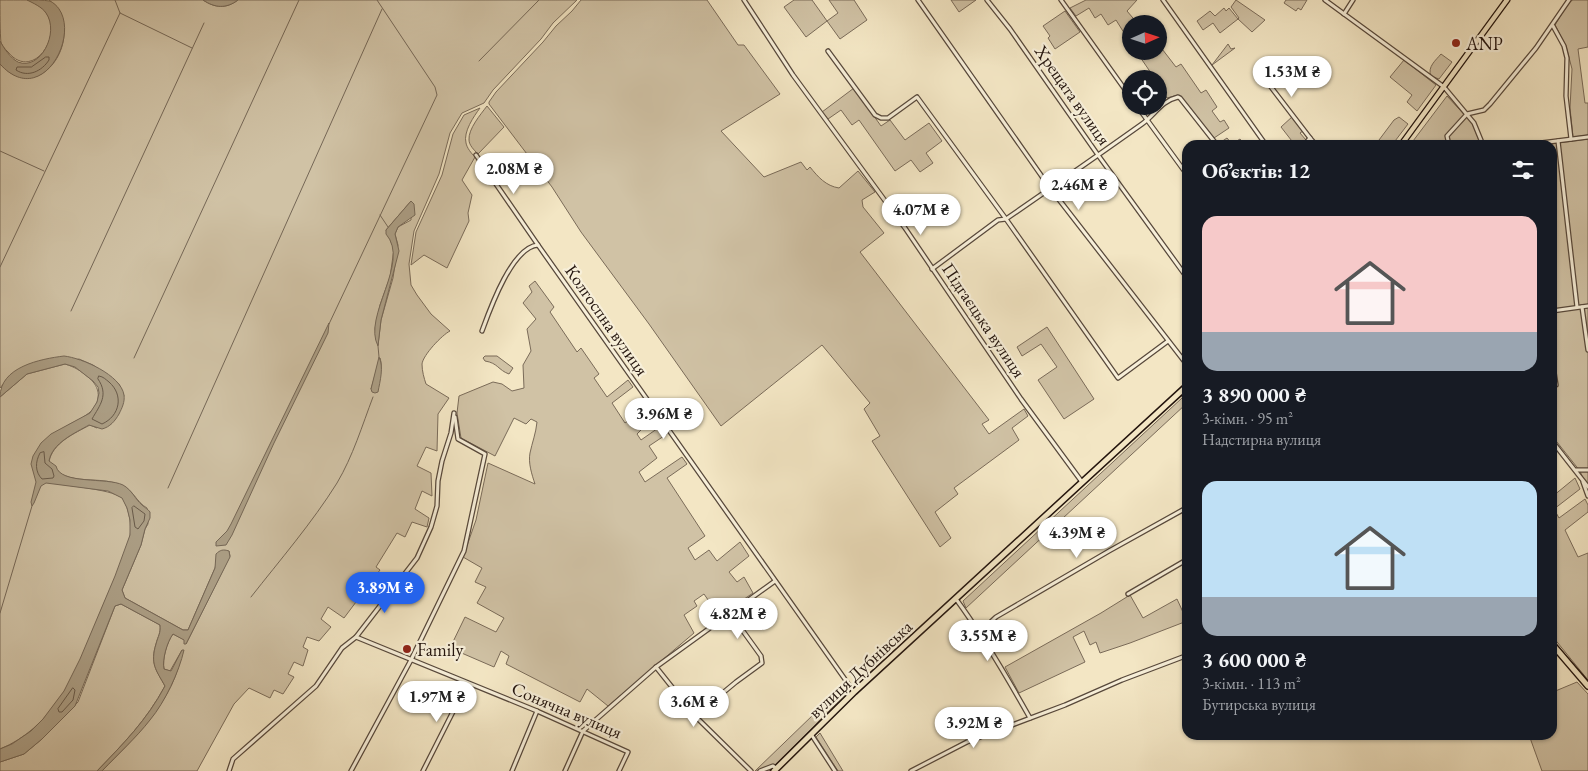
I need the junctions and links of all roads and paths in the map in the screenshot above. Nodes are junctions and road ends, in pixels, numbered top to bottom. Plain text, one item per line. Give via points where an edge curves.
1 (744, 0) edge
2 (918, 0) edge
3 (988, 0) edge
4 (1061, 0) edge
5 (1163, 0) edge
6 (1325, 0) edge
7 (1353, 0) edge
8 (1507, 0) edge
9 (1569, 0) edge
10 (1344, 14) junction
11 (1553, 26) junction
12 (828, 51) dead end
13 (1258, 70) dead end
14 (1122, 85) edge
15 (1444, 87) junction
16 (1467, 114) junction
17 (1143, 115) edge
18 (1147, 120) junction
19 (1588, 137) edge
20 (1310, 138) edge
21 (1571, 139) junction
22 (1213, 140) edge
23 (1262, 140) edge
24 (1405, 140) edge
25 (1448, 140) edge
26 (1481, 140) edge
27 (1558, 141) joint
28 (476, 155) dead end
29 (1098, 155) junction
30 (1182, 168) edge
31 (1050, 188) junction
32 (1006, 219) junction
33 (538, 245) junction
34 (932, 269) junction
35 (1182, 271) edge
36 (1588, 306) edge
37 (1580, 307) junction
38 (1557, 310) edge
39 (482, 330) dead end
40 (1168, 341) junction
41 (1588, 350) edge
42 (1182, 358) edge
43 (1181, 391) edge
44 (1557, 447) edge
45 (1575, 470) junction
46 (1588, 470) edge
47 (1580, 477) junction
48 (1082, 482) junction
49 (1588, 487) edge
50 (1588, 496) edge
51 (1182, 510) edge
52 (1182, 562) edge
53 (775, 581) junction
54 (1128, 594) dead end
55 (956, 599) junction
56 (730, 613) junction
57 (980, 632) junction
58 (356, 637) junction
59 (1557, 650) edge
60 (1182, 657) edge
61 (411, 660) junction
62 (656, 667) junction
63 (467, 684) junction
64 (1588, 686) edge
65 (854, 692) junction
66 (537, 711) junction
67 (695, 716) junction
68 (1030, 718) junction
69 (582, 732) junction
70 (810, 734) junction
71 (775, 770) edge
72 (229, 771) edge
73 (351, 771) edge
74 (422, 771) edge
75 (512, 771) edge
76 (565, 771) edge
77 (619, 771) edge
78 (751, 771) edge
79 (760, 771) edge
80 (835, 771) edge
81 (911, 771) edge

1 - 34 street, Підгаєцька вулиця via 793,75
2 - 31 street
3 - 29 street, Хрещата вулиця
4 - 14 street
5 - 23 street
6 - 10 street
7 - 10 street
8 - 15 main road
9 - 11 street
10 - 15 street
11 - 16 street via 1490,104 1484,110
11 - 21 street via 1567,58 1566,96
12 - 32 street via 876,116 888,118 917,97
13 - 20 street
15 - 16 street
15 - 24 main road
16 - 25 street via 1447,136
16 - 26 street
17 - 18 street
18 - 22 street via 1162,104 1178,97
18 - 29 street
18 - 30 street
19 - 21 street
21 - 27 street
27 - 37 street
28 - 33 street, Колгоспна вулиця
29 - 31 street
29 - 35 street, Хрещата вулиця
31 - 32 street
31 - 40 street
32 - 34 street via 998,220
32 - 40 street via 1118,378
33 - 39 street via 526,250 509,271 498,288
33 - 53 street, Колгоспна вулиця
34 - 48 street, Підгаєцька вулиця
36 - 37 street
37 - 38 street
37 - 41 street
40 - 42 street
43 - 48 highway, вулиця Дубнівська
44 - 45 street
45 - 46 street
45 - 47 street
47 - 49 street
47 - 50 street
48 - 55 highway, вулиця Дубнівська
51 - 57 street via 996,617
52 - 54 street
53 - 56 street
53 - 65 street, Колгоспна вулиця
55 - 57 street
55 - 65 highway, вулиця Дубнівська
56 - 62 street
56 - 67 street via 761,656 762,663
57 - 68 street
58 - 61 street, Сонячна вулиця
58 - 61 street via 417,558 431,527 454,413 458,439 485,454 464,551
58 - 72 street via 342,648 316,686 233,759
59 - 64 highway
60 - 68 street
61 - 63 street, Сонячна вулиця
61 - 73 street
62 - 67 street
62 - 69 street
63 - 66 street, Сонячна вулиця
63 - 74 street
65 - 70 highway, вулиця Дубнівська
66 - 69 street, Сонячна вулиця
66 - 75 street
67 - 78 street
68 - 81 street via 967,742
69 - 76 street
69 - 77 street, Сонячна вулиця via 628,752
70 - 71 highway, вулиця Дубнівська
70 - 80 street
71 - 79 street via 773,766

